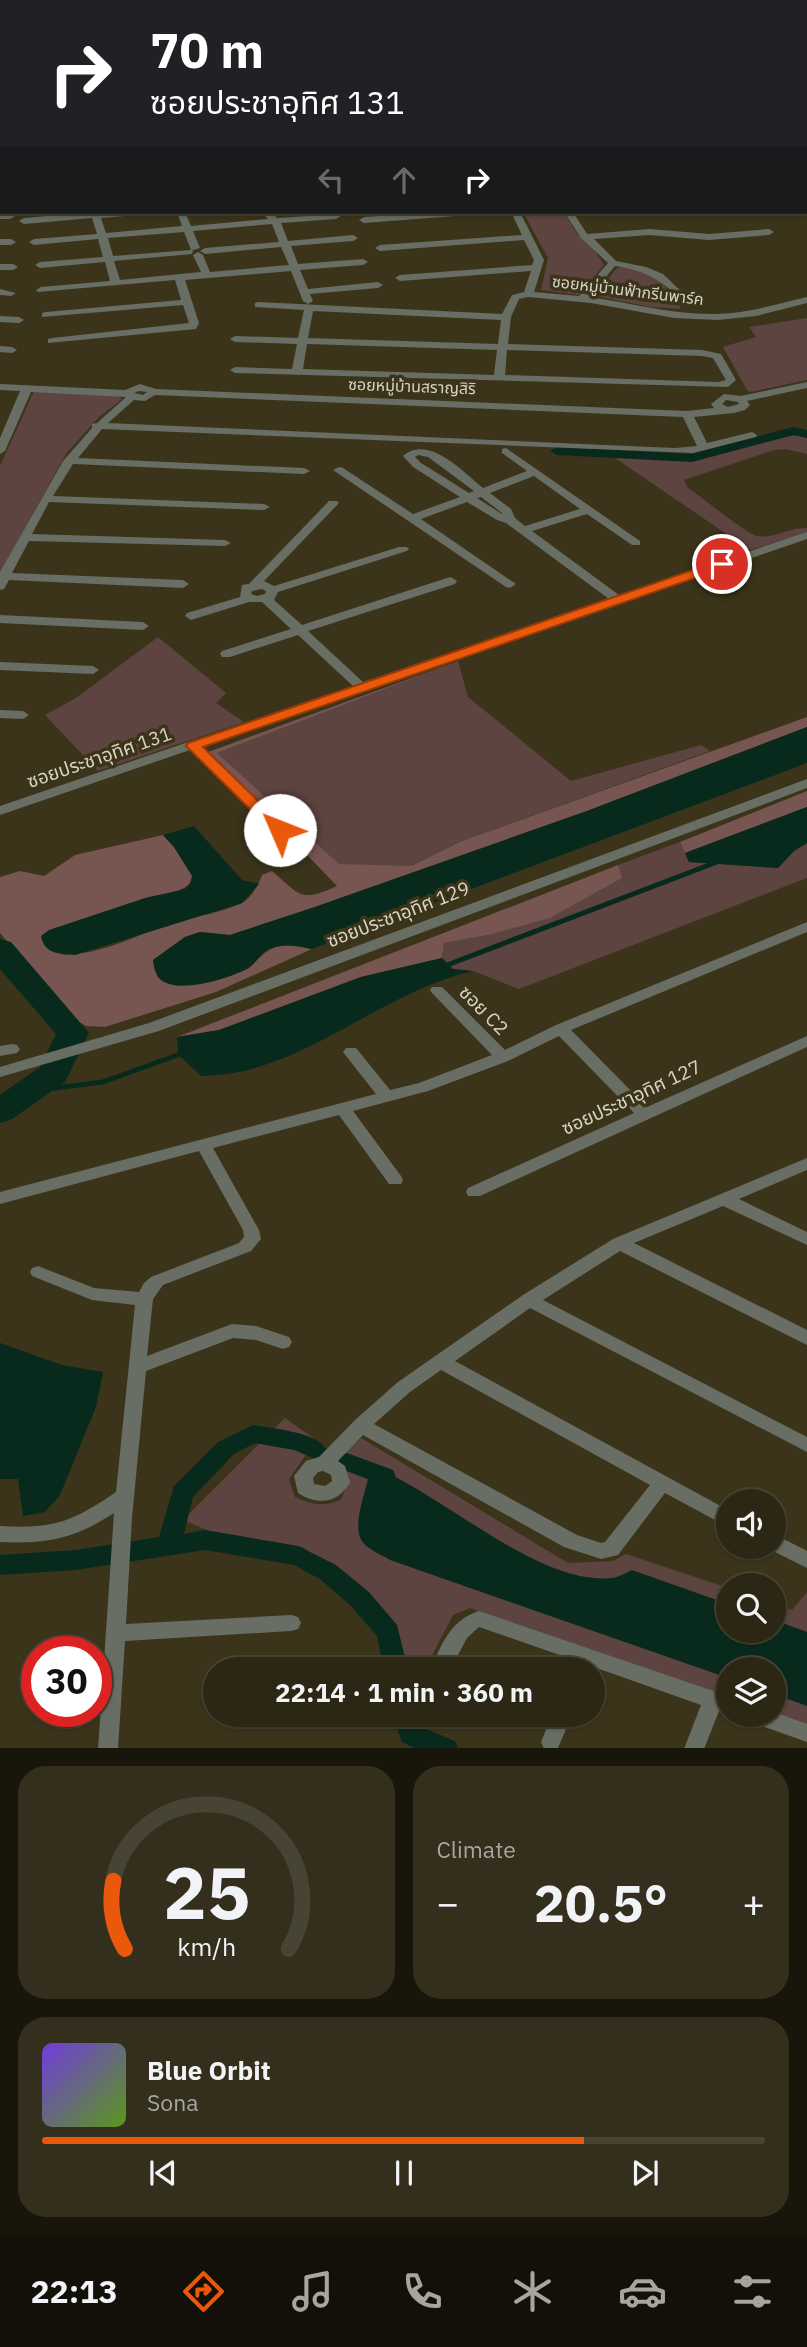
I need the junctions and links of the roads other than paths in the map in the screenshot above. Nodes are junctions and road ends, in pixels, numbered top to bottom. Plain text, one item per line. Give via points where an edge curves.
1 (86, 214) edge
2 (95, 214) edge
3 (182, 214) edge
4 (268, 214) edge
5 (442, 214) edge
6 (516, 214) edge
7 (570, 214) edge
8 (336, 216) dead end
9 (364, 220) dead end
10 (24, 221) dead end
11 (276, 222) junction
12 (188, 229) junction
13 (769, 232) dead end
14 (103, 236) junction
15 (528, 237) junction
16 (586, 237) junction
17 (353, 238) dead end
18 (0, 242) edge
19 (11, 242) dead end
20 (34, 242) dead end
21 (285, 244) junction
22 (380, 248) dead end
23 (197, 252) junction
24 (109, 259) junction
25 (363, 262) dead end
26 (613, 263) junction
27 (40, 265) dead end
28 (0, 267) edge
29 (13, 267) dead end
30 (294, 267) junction
31 (537, 268) junction
32 (205, 275) junction
33 (178, 277) junction
34 (400, 278) dead end
35 (116, 283) junction
36 (378, 285) dead end
37 (41, 290) dead end
38 (528, 294) junction
39 (681, 296) dead end
40 (582, 299) junction
41 (307, 300) junction
42 (807, 300) edge
43 (188, 302) junction
44 (258, 305) dead end
45 (46, 315) dead end
46 (506, 317) junction
47 (0, 319) edge
48 (19, 320) dead end
49 (235, 339) dead end
50 (52, 341) dead end
51 (303, 341) junction
52 (502, 346) junction
53 (0, 349) edge
54 (12, 350) dead end
55 (235, 370) dead end
56 (297, 372) junction
57 (499, 378) junction
58 (807, 385) edge
59 (0, 387) edge
60 (27, 388) junction
61 (807, 393) edge
62 (130, 395) junction
63 (743, 402) junction
64 (720, 407) junction
65 (671, 411) junction
66 (687, 414) junction
67 (6, 423) edge
68 (96, 426) junction
69 (752, 435) dead end
70 (704, 448) junction
71 (0, 451) edge
72 (506, 451) dead end
73 (69, 461) junction
74 (339, 470) dead end
75 (304, 471) dead end
76 (535, 472) junction
77 (480, 491) junction
78 (468, 497) junction
79 (47, 499) junction
80 (333, 503) dead end
81 (264, 507) dead end
82 (588, 510) junction
83 (411, 519) junction
84 (510, 520) junction
85 (523, 530) junction
86 (807, 535) edge
87 (26, 537) junction
88 (225, 543) dead end
89 (636, 543) dead end
90 (403, 549) dead end
91 (2, 580) edge
92 (451, 581) dead end
93 (183, 584) dead end
94 (510, 584) dead end
95 (254, 585) junction
96 (270, 595) junction
97 (247, 598) junction
98 (617, 599) junction
99 (191, 616) dead end
100 (0, 619) edge
101 (143, 626) dead end
102 (299, 631) junction
103 (226, 654) dead end
104 (0, 666) edge
105 (93, 670) dead end
106 (361, 687) junction
107 (0, 714) edge
108 (23, 715) dead end
109 (193, 746) junction
110 (807, 783) edge
111 (0, 811) edge
112 (280, 830) dead end
113 (807, 927) edge
114 (438, 990) dead end
115 (561, 1029) junction
116 (807, 1041) edge
117 (351, 1052) dead end
118 (503, 1057) junction
119 (0, 1072) edge
120 (387, 1097) junction
121 (343, 1109) junction
122 (644, 1114) junction
123 (203, 1145) junction
124 (807, 1164) edge
125 (396, 1181) dead end
126 (474, 1192) dead end
127 (0, 1198) edge
128 (724, 1199) junction
129 (807, 1240) edge
130 (619, 1243) junction
131 (38, 1272) dead end
132 (144, 1299) junction
133 (529, 1300) junction
134 (807, 1338) edge
135 (283, 1342) dead end
136 (440, 1361) junction
137 (137, 1367) junction
138 (361, 1425) junction
139 (807, 1445) edge
140 (325, 1463) dead end
141 (662, 1484) junction
142 (125, 1496) junction
143 (716, 1513) edge
144 (0, 1534) edge
145 (786, 1549) edge
146 (807, 1560) edge
147 (291, 1623) dead end
148 (115, 1633) junction
149 (447, 1657) edge
150 (569, 1657) edge
151 (605, 1669) edge
152 (716, 1702) edge
153 (716, 1710) edge
154 (786, 1726) edge
155 (557, 1727) edge
156 (807, 1733) edge
157 (551, 1742) dead end
158 (108, 1748) edge
159 (694, 1748) edge

1 - 10 street
2 - 14 street
3 - 12 street
4 - 11 street
5 - 9 street
6 - 15 street, ซอยหมู่บ้านฟ้ากรีนพาร์ค
7 - 16 street
8 - 11 street
11 - 12 street
11 - 21 street
12 - 14 street
12 - 23 street
13 - 16 street
14 - 20 street
14 - 24 street
15 - 22 street
15 - 31 street, ซอยหมู่บ้านฟ้ากรีนพาร์ค via 539,260
16 - 26 street
17 - 21 street
18 - 19 street
21 - 23 street
21 - 30 street
23 - 24 street
23 - 32 street
24 - 27 street
24 - 35 street
25 - 30 street
26 - 39 street via 643,267
26 - 40 street
28 - 29 street
30 - 32 street
30 - 41 street
31 - 34 street
31 - 38 street, ซอยหมู่บ้านฟ้ากรีนพาร์ค
32 - 33 street
33 - 35 street
33 - 43 street
35 - 37 street
36 - 41 street
38 - 40 street, ซอยหมู่บ้านฟ้ากรีนพาร์ค
38 - 46 street, ซอยหมู่บ้านฟ้ากรีนพาร์ค via 515,297
40 - 42 street, ซอยหมู่บ้านฟ้ากรีนพาร์ค via 674,315 718,317
41 - 44 street
41 - 46 street
41 - 51 street
43 - 45 street
43 - 50 street via 194,323 188,328
46 - 52 street
47 - 48 street
49 - 51 street
51 - 52 street
51 - 56 street
52 - 57 street
52 - 57 street via 702,353 718,356 731,380 719,385
53 - 54 street
55 - 56 street
56 - 57 street
58 - 63 street, ซอยหมู่บ้านสราญสิริ
59 - 60 street, ซอยหมู่บ้านสราญสิริ
60 - 62 street, ซอยหมู่บ้านสราญสิริ
60 - 67 street
61 - 63 street, ซอยหมู่บ้านสราญสิริ
62 - 65 street, ซอยหมู่บ้านสราญสิริ via 141,387 153,392
62 - 68 street
63 - 64 street, ซอยหมู่บ้านสราญสิริ via 737,410
64 - 65 street, ซอยหมู่บ้านสราญสิริ via 686,406
64 - 66 street, ซอยหมู่บ้านสราญสิริ
65 - 66 street, ซอยหมู่บ้านสราญสิริ
66 - 70 street
67 - 71 street
68 - 70 street via 675,452
68 - 73 street
69 - 70 street
72 - 76 street
73 - 75 street
73 - 79 street
74 - 83 street
76 - 77 street
76 - 82 street
77 - 78 street
77 - 78 street via 429,453 408,456
77 - 84 street via 508,512
78 - 83 street
78 - 84 street
79 - 81 street
79 - 87 street
80 - 95 street
82 - 85 street
82 - 89 street
83 - 94 street
84 - 85 street
85 - 98 street
86 - 98 street, ซอยประชาอุทิศ 131
87 - 88 street
87 - 91 street
90 - 96 street
91 - 93 street
92 - 102 street
95 - 96 street via 264,585
95 - 97 street via 244,591
96 - 97 street
96 - 102 street
97 - 99 street
98 - 106 street, ซอยประชาอุทิศ 131
100 - 101 street
102 - 103 street
102 - 106 street
104 - 105 street
106 - 109 street, ซอยประชาอุทิศ 131
107 - 108 street
109 - 111 street, ซอยประชาอุทิศ 131
109 - 112 street
110 - 119 street, ซอยประชาอุทิศ 129 via 154,1027
113 - 115 street
114 - 118 street, ซอย C2
115 - 118 street
115 - 122 street
116 - 122 street, ซอยประชาอุทิศ 127
117 - 120 street
118 - 120 street
120 - 121 street
121 - 123 street
121 - 125 street
122 - 126 street, ซอยประชาอุทิศ 127
123 - 127 street
123 - 132 street via 253,1239 245,1247 157,1281
124 - 128 street
128 - 129 street
128 - 130 street
130 - 133 street
130 - 134 street
131 - 132 street via 92,1294
132 - 137 street
133 - 136 street
133 - 139 street
135 - 137 street via 232,1331
136 - 138 street
136 - 141 street
137 - 142 street
138 - 140 street
138 - 141 street via 571,1541 601,1551 611,1549
141 - 143 street
142 - 144 street via 66,1531 49,1536
142 - 148 street
145 - 146 street
147 - 148 street
148 - 158 street
149 - 150 street via 462,1630 470,1621 480,1619
151 - 152 street
153 - 159 street
154 - 156 street
155 - 157 street

